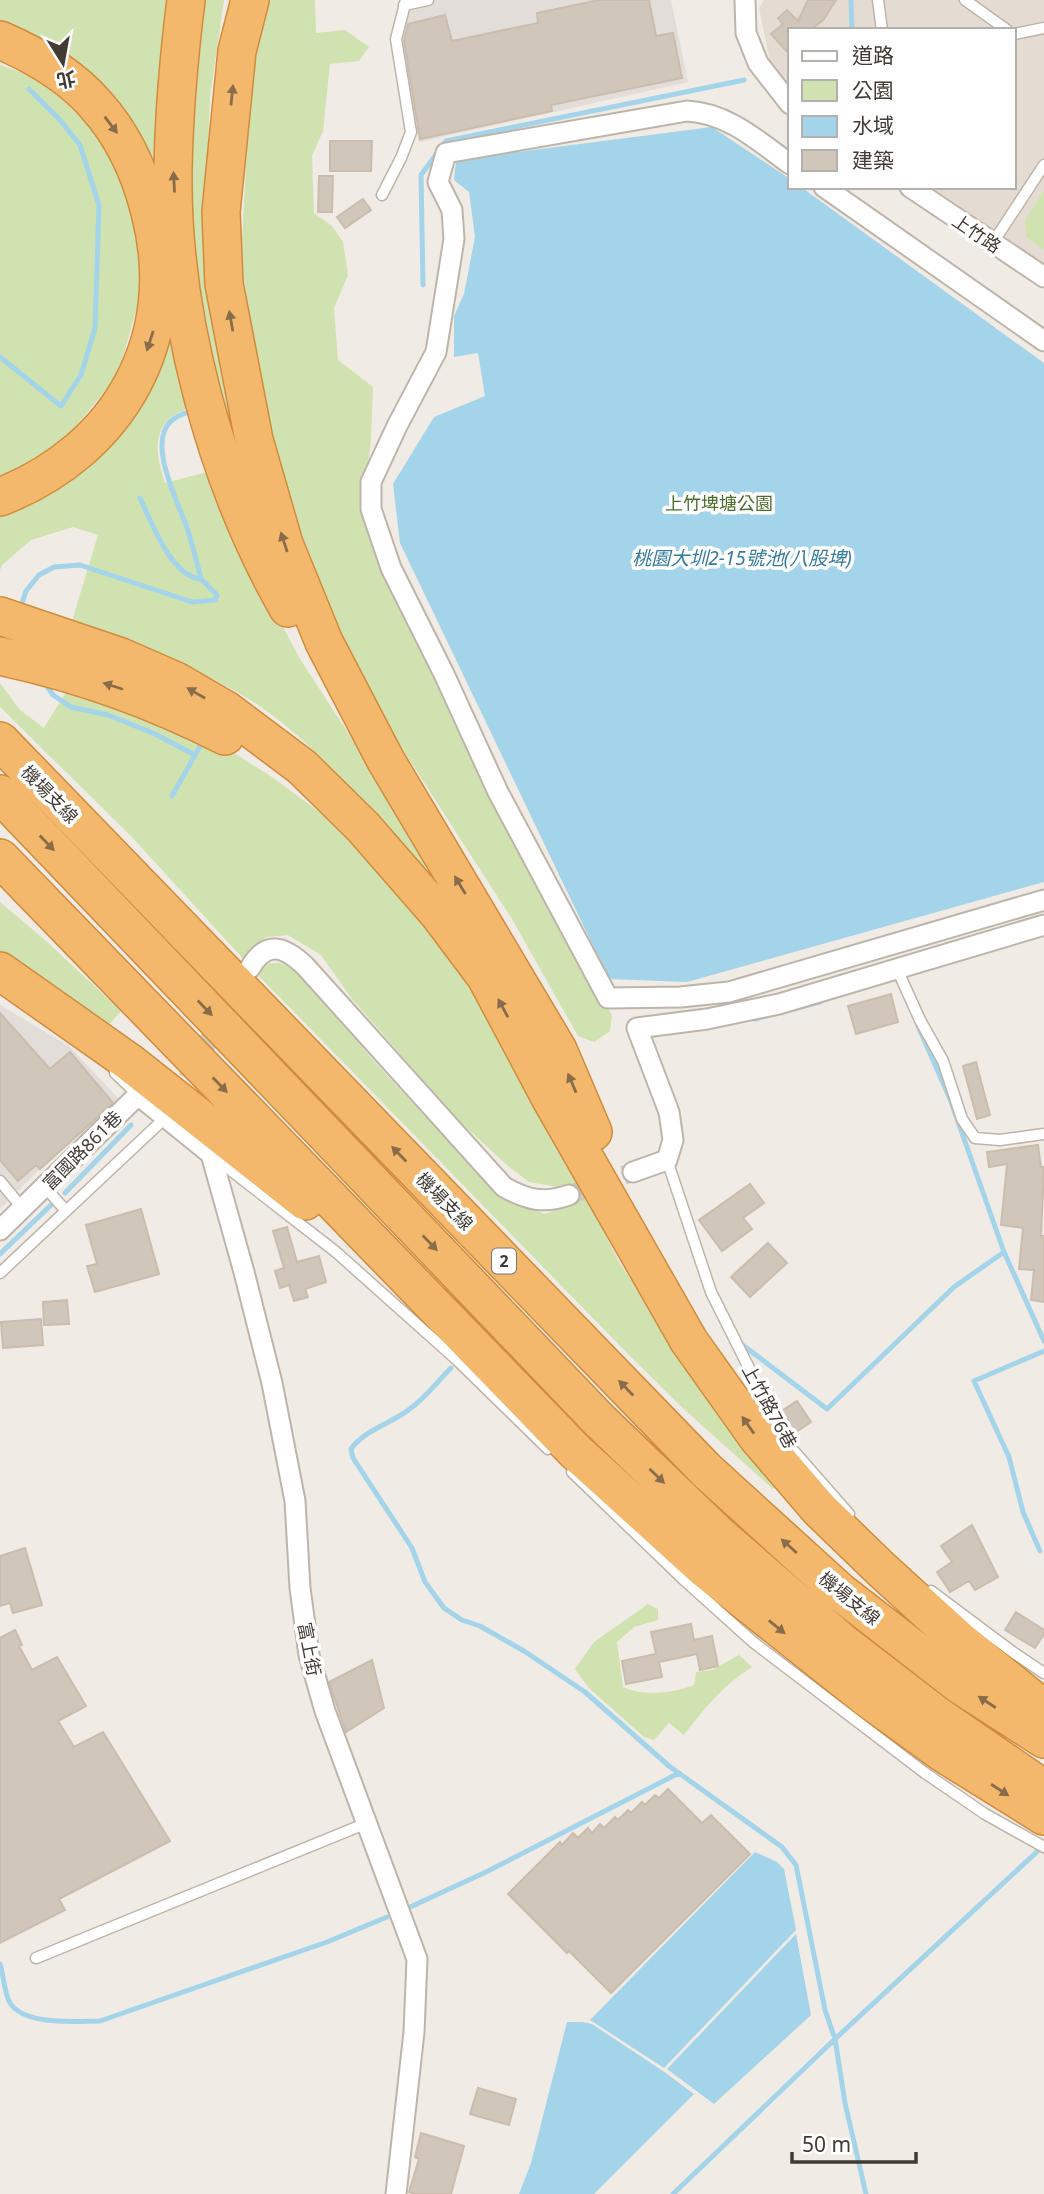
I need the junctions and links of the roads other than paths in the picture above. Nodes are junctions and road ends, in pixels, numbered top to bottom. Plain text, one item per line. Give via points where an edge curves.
1 (186, 0) edge
2 (250, 0) edge
3 (428, 0) edge
4 (746, 0) edge
5 (878, 0) edge
6 (965, 0) edge
7 (405, 3) edge
8 (882, 28) edge
9 (1004, 28) edge
10 (1044, 28) edge
11 (1016, 34) edge
12 (0, 40) edge
13 (788, 101) edge
14 (788, 163) edge
15 (1044, 165) edge
16 (827, 189) edge
17 (913, 189) edge
18 (382, 195) dead end
19 (992, 244) junction
20 (1044, 277) edge
21 (1044, 341) edge
22 (0, 497) edge
23 (0, 616) edge
24 (57, 652) junction
25 (0, 656) edge
26 (0, 741) edge
27 (385, 759) junction
28 (0, 794) edge
29 (0, 858) edge
30 (0, 889) edge
31 (1044, 900) edge
32 (1044, 925) edge
33 (250, 968) dead end
34 (897, 969) junction
35 (0, 971) edge
36 (61, 1028) dead end
37 (173, 1036) junction
38 (101, 1053) junction
39 (138, 1095) junction
40 (165, 1118) junction
41 (1044, 1134) edge
42 (211, 1154) junction
43 (667, 1160) junction
44 (633, 1172) tunnel mouth
45 (0, 1181) edge
46 (45, 1187) junction
47 (569, 1195) tunnel mouth
48 (23, 1209) junction
49 (66, 1211) junction
50 (0, 1230) edge
51 (0, 1273) edge
52 (656, 1281) junction
53 (458, 1331) junction
54 (557, 1457) dead end
55 (567, 1467) dead end
56 (855, 1520) dead end
57 (920, 1583) dead end
58 (1044, 1673) edge
59 (1044, 1709) edge
60 (1044, 1739) edge
61 (1044, 1789) edge
62 (1044, 1816) edge
63 (367, 1823) junction
64 (1044, 1847) edge
65 (36, 1958) dead end
66 (396, 2194) edge

27 -> 1 highway via 328,681 269,576 216,442 197,369 177,239 174,159
27 -> 2 highway via 324,642 284,544 254,440 224,284 221,212 237,51
3 - 7 lane
4 - 13 street via 746,33 758,63
5 - 8 lane
6 - 9 lane
7 - 18 lane via 396,39 411,132
10 - 11 lane
12 -> 22 highway via 65,76 95,104 126,144 157,239 159,292 153,335 123,403 75,453 48,473
14 - 31 street via 734,125 708,112 687,111 446,153 438,182 452,209 454,239 436,352 371,482 372,509 391,568 498,792 608,999 729,992
15 - 19 lane
16 - 21 street
17 - 19 street, 上竹路
19 - 20 street, 上竹路
23 - 24 highway
24 - 25 highway
52 -> 24 highway via 486,976 363,827 302,767 226,710 176,681 121,657
60 -> 26 highway, 機場支線 / 2 via 960,1685 839,1591 706,1470
52 -> 27 highway via 558,1050
28 -> 61 highway, 機場支線 / 2 via 600,1421 720,1536 844,1644
29 - 37 highway
30 - 37 highway
32 - 34 street, 上竹路76巷
33 - 47 street via 268,949 284,951 298,960 504,1187 538,1201
34 - 41 lane via 943,1061 962,1119 975,1138
34 - 43 street, 上竹路76巷 via 779,1004 637,1028 669,1112 673,1140
35 - 38 highway
36 - 38 lane
37 -> 53 highway
38 - 39 lane
38 - 53 highway via 220,1132
39 - 40 street
39 - 46 street, 富國路861巷
40 - 42 street
40 - 49 lane
42 - 54 lane via 336,1252
42 - 63 street, 富上街 via 244,1272 295,1501 309,1656
43 - 44 street
43 - 56 lane, 上竹路76巷 via 711,1292 786,1442
45 - 48 lane
46 - 48 street, 富國路861巷
46 - 49 lane
48 - 50 street, 富國路861巷
49 - 51 lane
59 -> 52 highway via 960,1642 819,1509 758,1438 689,1341
53 -> 62 highway via 576,1452 705,1569 866,1697 943,1753
55 - 64 lane via 753,1642 925,1773
57 - 58 lane
63 - 65 lane
63 - 66 street, 富上街 via 417,1959 414,2032

